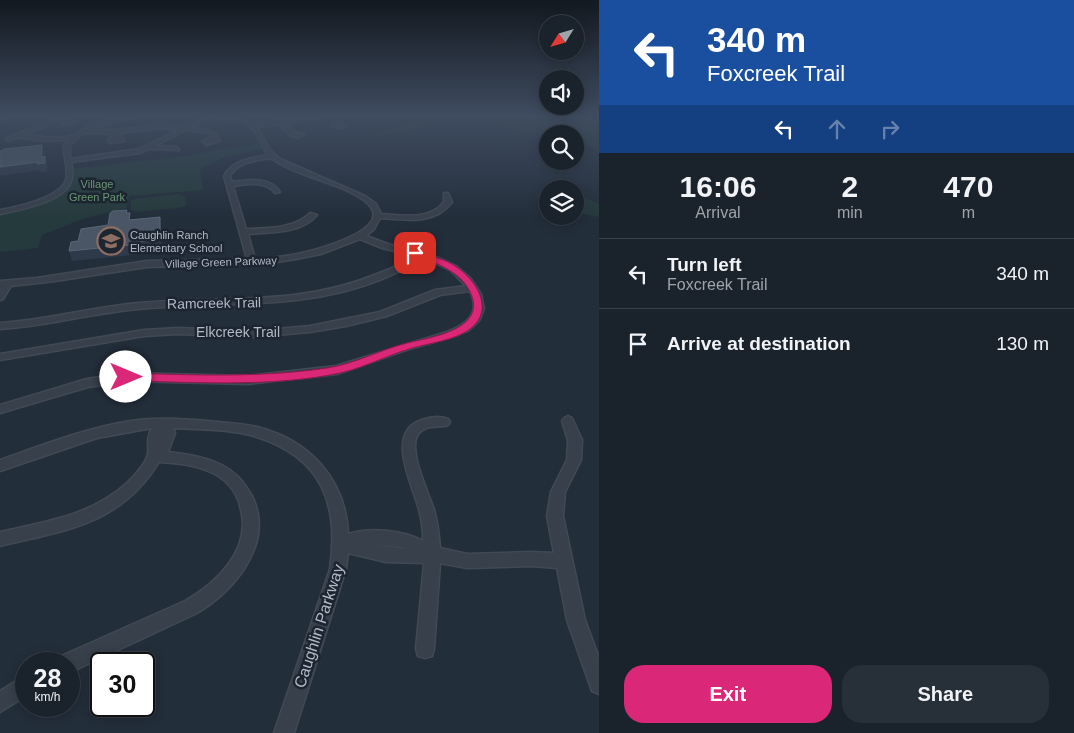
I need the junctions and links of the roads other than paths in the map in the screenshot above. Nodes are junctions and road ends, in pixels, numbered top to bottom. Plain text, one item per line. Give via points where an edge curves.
1 (67, 151) edge
2 (138, 151) edge
3 (267, 151) edge
4 (272, 156) junction
5 (67, 161) junction
6 (229, 184) junction
7 (276, 192) dead end
8 (446, 194) dead end
9 (0, 212) edge
10 (313, 215) dead end
11 (377, 216) junction
12 (243, 232) junction
13 (360, 236) junction
14 (421, 255) junction
15 (252, 263) junction
16 (4, 284) edge
17 (472, 288) junction
18 (0, 297) edge
19 (0, 326) edge
20 (0, 357) edge
21 (0, 410) edge
22 (568, 421) dead end
23 (444, 422) dead end
24 (164, 423) junction
25 (155, 456) junction
26 (0, 466) edge
27 (0, 539) edge
28 (342, 543) junction
29 (432, 554) junction
30 (563, 561) junction
31 (425, 649) dead end
32 (80, 658) edge
33 (599, 684) edge
34 (15, 692) edge
35 (0, 702) edge
36 (284, 733) edge

1 - 5 street
2 - 5 street
3 - 4 street
4 - 6 street via 232,168 227,176
4 - 11 street via 363,196 372,204
5 - 9 street via 69,180 60,191 38,202
6 - 7 street via 265,184 275,188
6 - 12 street
8 - 11 street via 448,202 445,208 431,214
10 - 12 street via 288,228
11 - 13 street, Village Green Parkway via 371,228
12 - 15 street
13 - 14 street
13 - 15 street, Village Green Parkway via 311,255
14 - 17 street via 453,268
14 - 19 street, Ramcreek Trail via 363,285 329,293 257,302 142,305
15 - 16 street, Village Green Parkway via 148,264
16 - 18 street
17 - 20 street, Elkcreek Trail via 438,292 383,314 310,329 255,334 144,333
17 - 21 street via 479,309 475,319 465,328 337,370 248,380 126,377 86,384
22 - 30 street via 576,451 558,492 554,516
23 - 29 street via 430,422 417,427 410,436 413,473 429,518
24 - 25 street via 169,430 166,445
24 - 26 street, Caughlin Parkway via 93,434
24 - 28 street, Caughlin Parkway via 245,429 271,436 296,449 317,466 331,488 340,514
25 - 27 street via 132,489 103,510 69,523
25 - 32 street via 208,464 228,475 238,486 251,512 244,554 224,583 210,596
28 - 29 street via 354,550 410,558
28 - 36 street, Caughlin Parkway via 338,569
29 - 30 street via 467,561
29 - 31 street
30 - 33 street via 576,620
34 - 35 street

